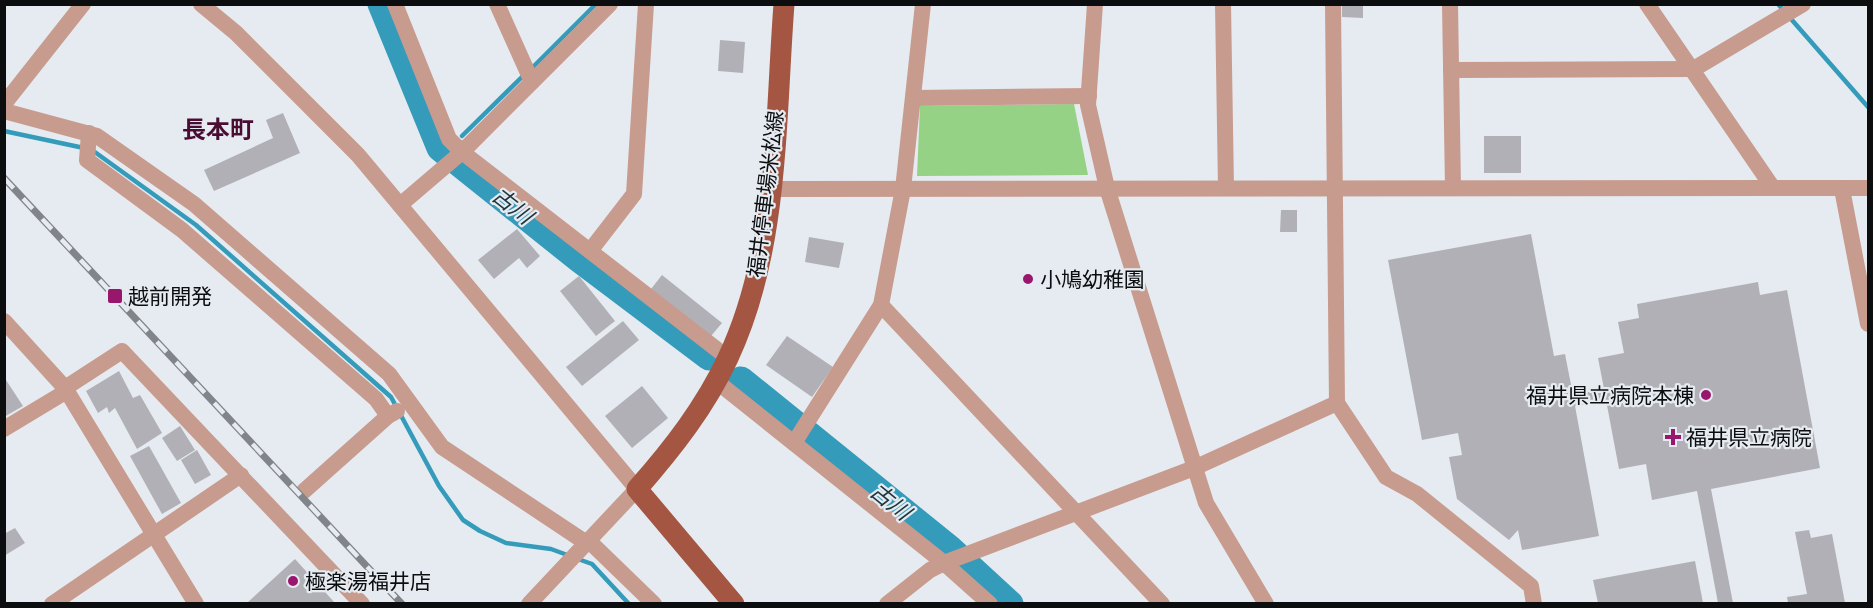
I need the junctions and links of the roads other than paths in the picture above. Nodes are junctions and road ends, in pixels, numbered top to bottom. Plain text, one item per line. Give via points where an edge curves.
1 (83, 4) edge
2 (201, 4) edge
3 (395, 4) edge
4 (497, 4) edge
5 (610, 4) edge
6 (646, 4) edge
7 (784, 4) edge
8 (922, 4) edge
9 (1095, 4) edge
10 (1223, 4) edge
11 (1333, 4) edge
12 (1450, 4) edge
13 (1647, 4) edge
14 (1792, 7) edge
15 (1451, 70) junction
16 (1691, 70) junction
17 (532, 82) junction
18 (1089, 96) junction
19 (913, 98) junction
20 (4, 104) edge
21 (4, 111) edge
22 (89, 134) junction
23 (462, 152) junction
24 (1107, 188) junction
25 (1226, 188) junction
26 (1334, 188) junction
27 (1453, 188) junction
28 (1773, 188) junction
29 (1869, 188) edge
30 (770, 189) junction
31 (903, 189) junction
32 (1842, 189) junction
33 (400, 206) junction
34 (590, 251) junction
35 (881, 305) junction
36 (4, 321) edge
37 (1869, 324) edge
38 (728, 358) junction
39 (716, 381) junction
40 (66, 389) junction
41 (1337, 403) junction
42 (410, 404) junction
43 (388, 416) junction
44 (4, 429) edge
45 (794, 443) junction
46 (1194, 468) junction
47 (242, 475) junction
48 (637, 489) junction
49 (304, 491) dead end
50 (1077, 511) junction
51 (156, 534) junction
52 (589, 543) junction
53 (944, 563) junction
54 (52, 603) edge
55 (196, 603) edge
56 (362, 603) edge
57 (529, 603) edge
58 (654, 603) edge
59 (734, 603) edge
60 (887, 603) edge
61 (990, 603) edge
62 (1162, 603) edge
63 (1266, 603) edge
64 (1534, 603) edge

1 - 20 street
2 - 33 street via 236,33 358,155
3 - 23 street via 449,139
4 - 17 street
5 - 17 street
6 - 34 street via 634,194
7 - 30 main road, 福井停車場米松線
8 - 19 street
9 - 18 street
10 - 25 street
11 - 26 street
12 - 15 street
13 - 16 street
14 - 16 street
15 - 16 street
15 - 27 street
16 - 28 street
17 - 23 street
18 - 19 street
18 - 24 street
19 - 31 street
21 - 22 street
22 - 42 street via 194,204 389,374
22 - 43 street via 87,160 182,230 376,399
23 - 33 street
23 - 34 street
24 - 25 street
24 - 31 street
24 - 46 street
25 - 26 street
26 - 27 street
26 - 41 street
27 - 28 street
28 - 32 street
29 - 32 street
30 - 31 street
30 - 38 main road, 福井停車場米松線 via 759,267
31 - 35 street
32 - 37 street
33 - 48 street
34 - 38 street
35 - 45 street
35 - 50 street
36 - 40 street
38 - 39 main road, 福井停車場米松線
39 - 45 street
39 - 48 main road, 福井停車場米松線 via 678,441
40 - 44 street
40 - 47 street via 122,351
40 - 51 street
41 - 46 street
41 - 64 street via 1386,477 1417,494 1531,586
42 - 43 street
42 - 52 street via 442,447
43 - 49 street
45 - 53 street
46 - 50 street
46 - 63 street via 1206,503
47 - 51 street
47 - 56 street
48 - 52 street
48 - 59 main road
50 - 53 street
50 - 62 street
51 - 54 street
51 - 55 street
52 - 57 street
52 - 58 street
53 - 60 street
53 - 61 street

